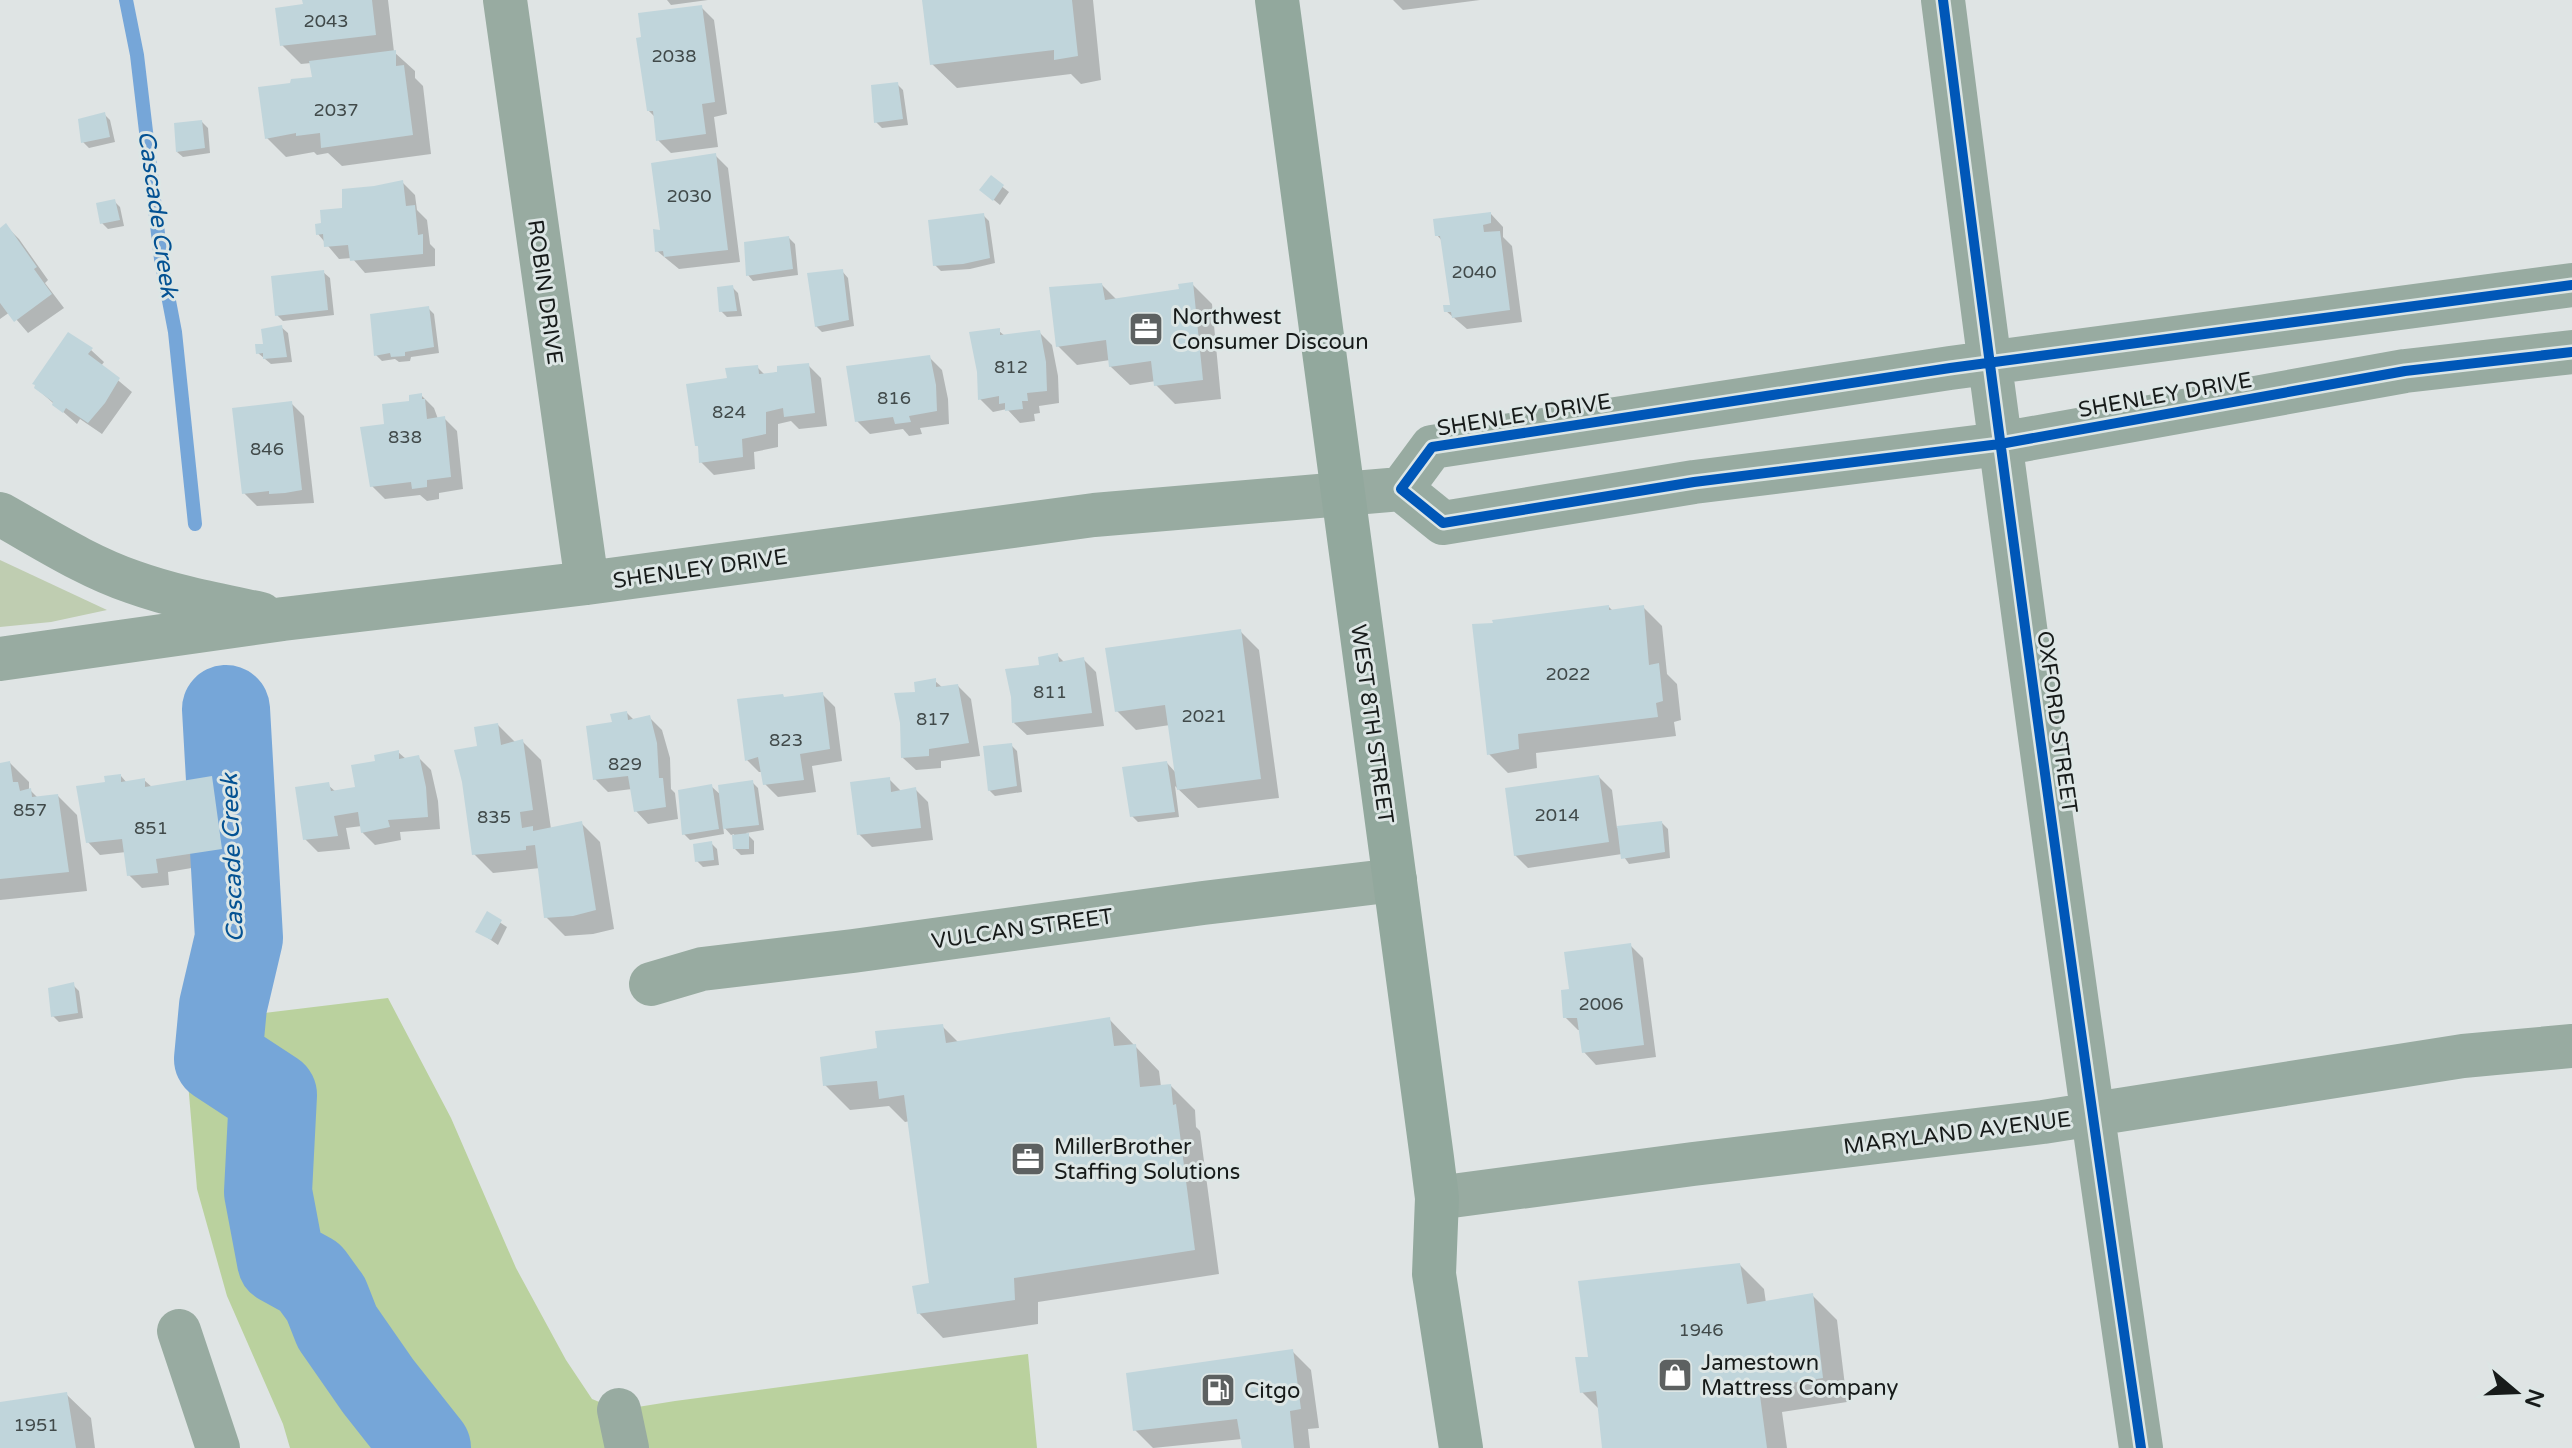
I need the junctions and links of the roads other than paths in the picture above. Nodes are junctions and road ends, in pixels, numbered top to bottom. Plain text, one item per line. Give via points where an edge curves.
1 (505, 0) edge
2 (1277, 0) edge
3 (1943, 0) edge
4 (2572, 285) edge
5 (2572, 352) edge
6 (1989, 363) junction
7 (2000, 444) junction
8 (1401, 489) junction
9 (1343, 494) junction
10 (0, 514) edge
11 (587, 583) junction
12 (283, 619) junction
13 (0, 659) edge
14 (1395, 880) junction
15 (651, 984) dead end
16 (2572, 1046) edge
17 (2093, 1115) junction
18 (1437, 1198) junction
19 (179, 1331) dead end
20 (218, 1448) edge
21 (1461, 1448) edge
22 (2141, 1448) edge

1 - 11 street, ROBIN DRIVE
2 - 9 main road, WEST 8TH STREET
3 - 6 street, OXFORD STREET
4 - 6 street, SHENLEY DRIVE
5 - 7 street, SHENLEY DRIVE via 2405,371
6 - 7 street, OXFORD STREET
6 - 8 street, SHENLEY DRIVE via 1432,447
7 - 8 street, SHENLEY DRIVE via 1694,482 1443,523
7 - 17 street, OXFORD STREET
8 - 9 street, SHENLEY DRIVE
9 - 11 street, SHENLEY DRIVE via 1094,515
9 - 14 main road, WEST 8TH STREET
10 - 12 street via 131,582
11 - 12 street, SHENLEY DRIVE
12 - 13 street, SHENLEY DRIVE
14 - 15 street, VULCAN STREET via 702,969
14 - 18 main road, WEST 8TH STREET
16 - 17 street, MARYLAND AVENUE via 2463,1056
17 - 18 street, MARYLAND AVENUE
17 - 22 street, OXFORD STREET
18 - 21 main road, WEST 8TH STREET via 1434,1274
19 - 20 street

